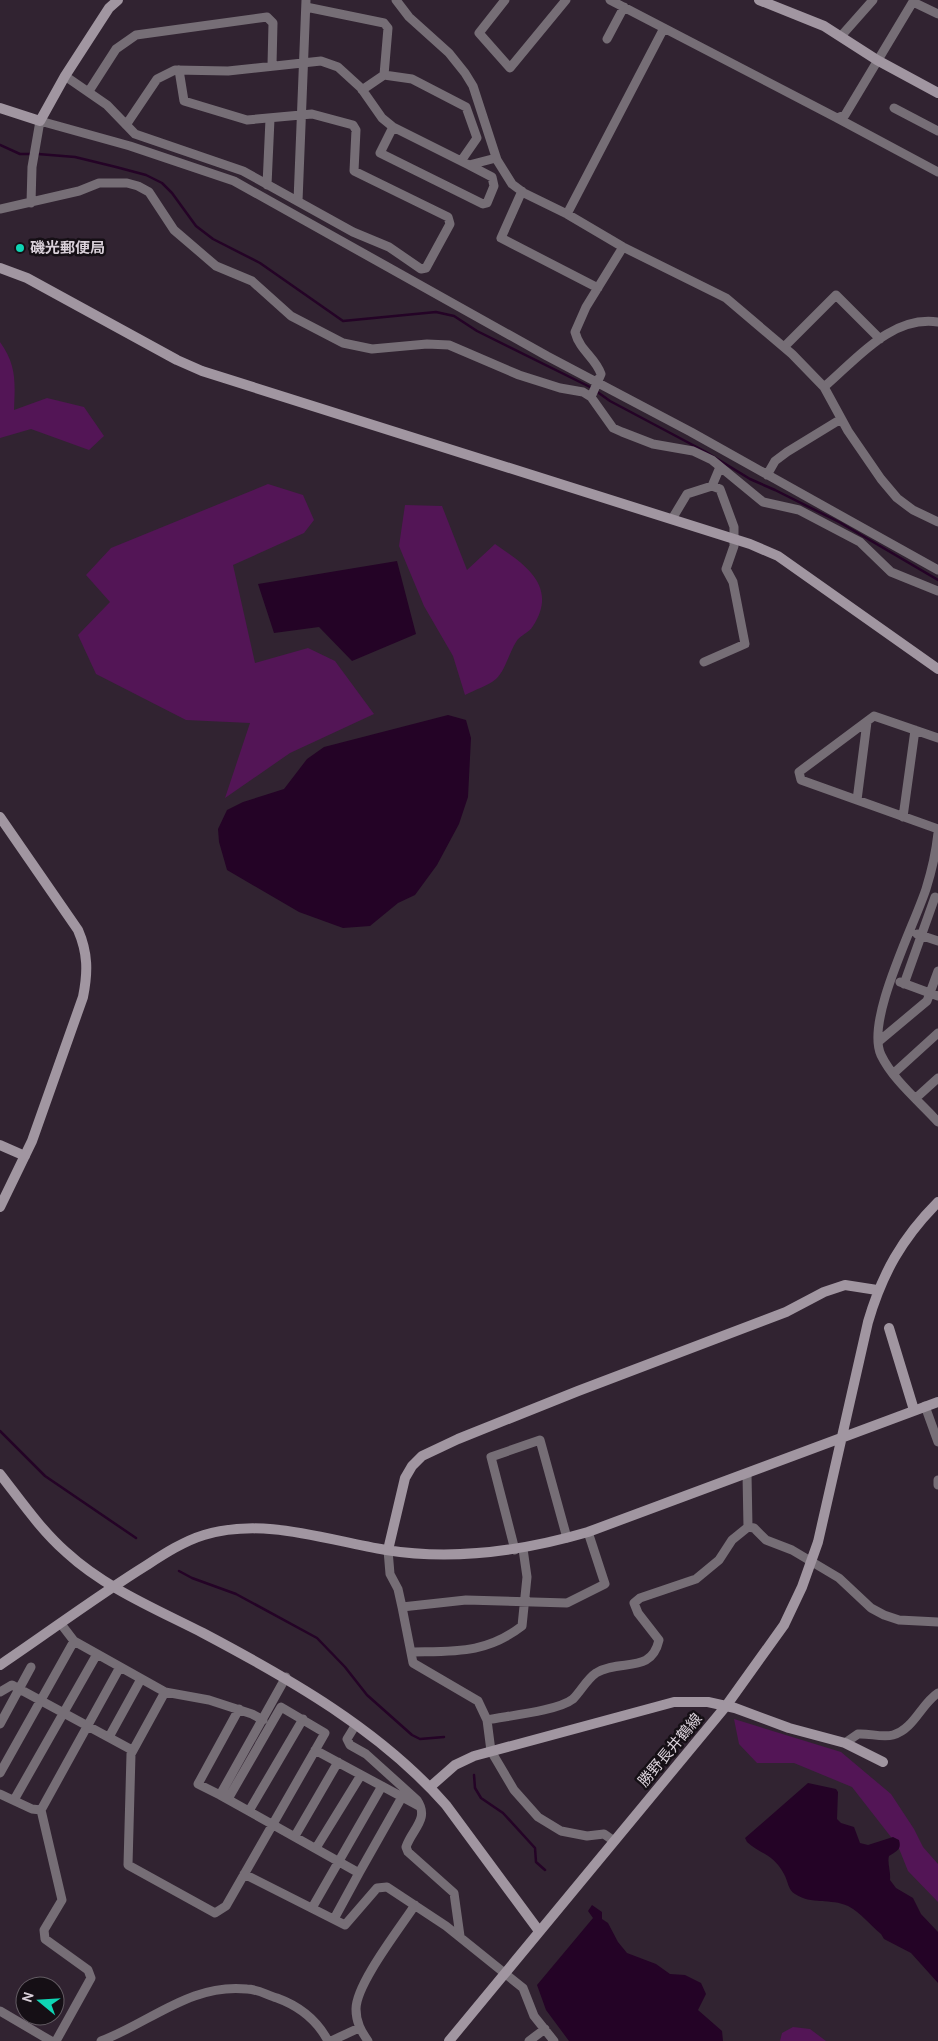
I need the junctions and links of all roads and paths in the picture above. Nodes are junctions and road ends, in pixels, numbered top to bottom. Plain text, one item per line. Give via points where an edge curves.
1 (118, 0) edge
2 (396, 0) edge
3 (505, 0) edge
4 (566, 0) edge
5 (610, 0) edge
6 (759, 0) edge
7 (873, 0) edge
8 (914, 1) edge
9 (306, 3) edge
10 (624, 7) junction
11 (938, 14) edge
12 (664, 28) junction
13 (842, 35) junction
14 (607, 39) dead end
15 (877, 60) junction
16 (304, 62) junction
17 (272, 65) junction
18 (179, 70) junction
19 (384, 75) junction
20 (65, 76) junction
21 (362, 90) junction
22 (89, 91) junction
23 (938, 93) edge
24 (0, 108) edge
25 (894, 108) dead end
26 (302, 115) junction
27 (837, 118) junction
28 (270, 119) junction
29 (40, 120) junction
30 (126, 125) junction
31 (393, 127) junction
32 (938, 131) edge
33 (496, 158) junction
34 (465, 163) junction
35 (938, 172) edge
36 (266, 185) junction
37 (522, 191) junction
38 (298, 201) junction
39 (31, 203) junction
40 (0, 209) edge
41 (567, 214) junction
42 (623, 247) junction
43 (0, 268) edge
44 (598, 288) junction
45 (938, 322) edge
46 (880, 339) junction
47 (784, 347) junction
48 (599, 383) junction
49 (824, 387) junction
50 (591, 397) junction
51 (841, 419) junction
52 (720, 467) junction
53 (766, 474) junction
54 (712, 486) junction
55 (672, 519) junction
56 (935, 521) edge
57 (938, 529) edge
58 (734, 539) junction
59 (938, 570) edge
60 (938, 591) edge
61 (704, 662) dead end
62 (938, 668) edge
63 (867, 722) junction
64 (915, 730) junction
65 (938, 738) edge
66 (857, 800) junction
67 (0, 817) edge
68 (903, 817) junction
69 (938, 831) edge
70 (924, 893) junction
71 (937, 897) edge
72 (910, 931) junction
73 (921, 935) junction
74 (938, 941) edge
75 (938, 971) edge
76 (892, 980) junction
77 (904, 984) junction
78 (934, 995) edge
79 (938, 1033) edge
80 (878, 1042) junction
81 (894, 1073) junction
82 (938, 1078) edge
83 (916, 1098) junction
84 (938, 1121) edge
85 (0, 1145) edge
86 (25, 1156) junction
87 (938, 1202) edge
88 (0, 1208) edge
89 (877, 1290) junction
90 (889, 1328) dead end
91 (938, 1402) edge
92 (925, 1406) junction
93 (914, 1410) junction
94 (841, 1438) junction
95 (938, 1442) edge
96 (0, 1474) edge
97 (747, 1474) junction
98 (938, 1480) edge
99 (938, 1485) edge
100 (748, 1526) junction
101 (588, 1532) junction
102 (567, 1538) junction
103 (519, 1549) junction
104 (388, 1550) junction
105 (112, 1586) junction
106 (526, 1601) junction
107 (402, 1607) junction
108 (938, 1622) edge
109 (61, 1624) junction
110 (74, 1642) junction
111 (411, 1652) junction
112 (97, 1654) junction
113 (0, 1665) edge
114 (31, 1667) dead end
115 (120, 1668) junction
116 (286, 1677) junction
117 (141, 1679) junction
118 (20, 1689) junction
119 (0, 1692) edge
120 (165, 1692) junction
121 (938, 1693) edge
122 (41, 1701) junction
123 (726, 1706) junction
124 (239, 1709) junction
125 (64, 1713) junction
126 (263, 1720) junction
127 (303, 1720) junction
128 (487, 1720) junction
129 (0, 1724) edge
130 (86, 1725) junction
131 (355, 1726) junction
132 (109, 1737) junction
133 (845, 1743) junction
134 (132, 1750) junction
135 (316, 1750) junction
136 (491, 1751) junction
137 (338, 1762) junction
138 (883, 1762) dead end
139 (0, 1773) edge
140 (360, 1775) junction
141 (382, 1786) junction
142 (430, 1787) junction
143 (0, 1794) edge
144 (224, 1797) junction
145 (402, 1797) junction
146 (14, 1800) junction
147 (422, 1808) junction
148 (41, 1810) junction
149 (249, 1811) junction
150 (273, 1824) junction
151 (295, 1836) junction
152 (614, 1841) junction
153 (316, 1848) junction
154 (338, 1861) junction
155 (359, 1873) junction
156 (244, 1874) junction
157 (415, 1905) junction
158 (312, 1908) junction
159 (334, 1919) junction
160 (539, 1931) junction
161 (460, 1936) junction
162 (505, 1973) junction
163 (0, 2011) edge
164 (359, 2028) junction
165 (545, 2029) junction
166 (51, 2041) edge
167 (56, 2041) edge
168 (102, 2041) edge
169 (330, 2041) edge
170 (368, 2041) edge
171 (449, 2041) edge
172 (529, 2041) edge
173 (554, 2041) edge

1 - 20 street via 108,8
2 - 33 street via 408,17 465,73 473,86
3 - 4 street via 479,33 510,68
5 - 10 street
6 - 13 street
7 - 13 street
8 - 11 street
8 - 15 street
9 - 16 street
9 - 19 street via 384,23 388,28
10 - 12 street
10 - 14 street
12 - 27 street
12 - 41 street
13 - 15 street
15 - 23 street
15 - 27 street via 845,116
16 - 17 street
16 - 21 street via 320,61 338,67
16 - 26 street
17 - 18 street via 228,71
17 - 22 street via 273,22 267,17 145,33 121,44
18 - 28 street via 184,101 247,120
18 - 30 street via 158,78
19 - 21 street
19 - 34 street via 412,78 466,106 478,138
20 - 22 street
20 - 29 street
21 - 31 street via 382,118
22 - 30 street via 108,105
24 - 29 street
25 - 32 street
26 - 28 street
26 - 38 street
26 - 38 street via 312,114 353,125 356,130 354,171 448,216 450,224 426,268 421,269 389,247
27 - 35 street
28 - 36 street
29 - 39 street via 32,162
29 - 48 street via 234,181
30 - 36 street via 135,134 243,171
31 - 34 street
31 - 34 street via 380,153 482,204 487,203 494,186 492,177
33 - 34 street
33 - 37 street via 508,178
36 - 38 street
37 - 41 street
37 - 44 street via 501,238
39 - 40 street
39 - 50 street via 99,183 138,186 148,192 174,230 216,266 252,281 291,316 343,343 372,349 449,345 518,375
41 - 42 street
42 - 44 street
42 - 47 street via 726,298
43 - 55 street via 27,278 202,371
44 - 48 street via 575,332 581,348 598,366 601,374
45 - 46 street via 900,326
46 - 47 street via 836,295
46 - 49 street
47 - 49 street
48 - 50 street
48 - 53 street
49 - 51 street
50 - 52 street via 614,428 653,444 693,451
51 - 53 street via 787,452
51 - 56 street via 897,498
52 - 54 street
52 - 60 street via 764,502 799,510 860,542 891,572
53 - 59 street
54 - 55 street via 687,494
54 - 58 street via 720,489 732,518
55 - 58 street
56 - 57 street
58 - 61 street via 726,569 733,582 745,644
58 - 62 street via 778,556
63 - 64 street via 874,716
63 - 66 street
63 - 66 street via 799,772 800,780
64 - 65 street
64 - 68 street
66 - 68 street
67 - 86 street via 74,924 87,962 83,997
68 - 69 street
69 - 70 street via 936,852
70 - 71 street
70 - 72 street
71 - 73 street
72 - 73 street
72 - 76 street
73 - 74 street
73 - 77 street
75 - 78 street
76 - 77 street
76 - 80 street via 880,1016
77 - 78 street
78 - 80 street
79 - 81 street
80 - 81 street via 881,1055
81 - 83 street
82 - 83 street
83 - 84 street
85 - 86 street
86 - 88 street
87 - 89 street, 勝野長井鶴線 via 894,1256
89 - 94 street, 勝野長井鶴線
89 - 104 street via 846,1284 824,1292 786,1312 578,1391 422,1456 405,1478
90 - 93 street
91 - 92 street
92 - 93 street
92 - 95 street
93 - 94 street
94 - 97 street
94 - 123 street, 勝野長井鶴線 via 823,1522 802,1587 767,1651
96 - 105 street via 66,1552
97 - 100 street
97 - 101 street
98 - 99 street
100 - 108 street via 766,1540 792,1550 839,1578 871,1608 884,1615 899,1620
100 - 128 street via 732,1540 719,1560 696,1579 634,1602 638,1613 659,1640 656,1653 645,1662 613,1666 595,1674 572,1700 541,1710
101 - 102 street
101 - 106 street via 606,1584 567,1603
102 - 103 street
102 - 103 street via 540,1440 491,1457
103 - 104 street via 447,1554
103 - 106 street via 527,1577
104 - 105 street via 261,1527 230,1529 202,1535
104 - 107 street via 390,1574
105 - 109 street
105 - 116 street
106 - 107 street via 466,1600
106 - 111 street via 522,1626 505,1640 470,1650
107 - 111 street
109 - 110 street
109 - 113 street
110 - 112 street
110 - 122 street
111 - 128 street via 412,1663 478,1701
112 - 115 street
112 - 125 street
114 - 118 street
115 - 117 street
115 - 130 street
116 - 126 street
116 - 131 street
117 - 120 street
117 - 132 street
118 - 119 street via 12,1685
118 - 122 street
118 - 129 street
120 - 124 street
120 - 134 street
121 - 133 street via 905,1730 885,1736 858,1734
122 - 125 street
122 - 139 street
123 - 133 street via 816,1737
123 - 136 street via 708,1702 674,1702
123 - 152 street, 勝野長井鶴線
124 - 126 street
124 - 144 street via 198,1784
125 - 130 street
125 - 146 street
126 - 144 street
127 - 135 street via 326,1733
127 - 144 street via 281,1707
127 - 149 street
128 - 136 street
130 - 132 street
130 - 148 street
131 - 142 street
131 - 147 street via 347,1740 350,1745 366,1754
132 - 134 street
133 - 138 street
134 - 156 street via 128,1865 215,1913 226,1906
135 - 137 street
135 - 150 street
136 - 142 street via 455,1765
136 - 152 street via 514,1790 538,1817 560,1831 587,1836 604,1834
137 - 140 street
137 - 151 street
140 - 141 street
140 - 153 street
141 - 145 street
141 - 154 street
142 - 160 street via 466,1830
143 - 146 street
144 - 149 street
145 - 147 street
145 - 155 street
146 - 148 street
147 - 161 street via 423,1815 406,1847 454,1893
148 - 167 street via 62,1900 44,1930 45,1939 88,1970 91,1978
149 - 150 street
150 - 151 street
150 - 156 street
151 - 153 street
152 - 160 street, 勝野長井鶴線
153 - 154 street
154 - 155 street
154 - 158 street
155 - 159 street
156 - 158 street
157 - 159 street via 387,1887 376,1888 345,1925
157 - 161 street
157 - 164 street via 362,1989 356,2010
158 - 159 street
160 - 162 street, 勝野長井鶴線
161 - 162 street
162 - 165 street via 523,1988 534,2016
162 - 171 street, 勝野長井鶴線
163 - 166 street
164 - 169 street
164 - 170 street
165 - 172 street
165 - 173 street
168 - 169 street via 203,1991 249,1988 289,2002 307,2014

